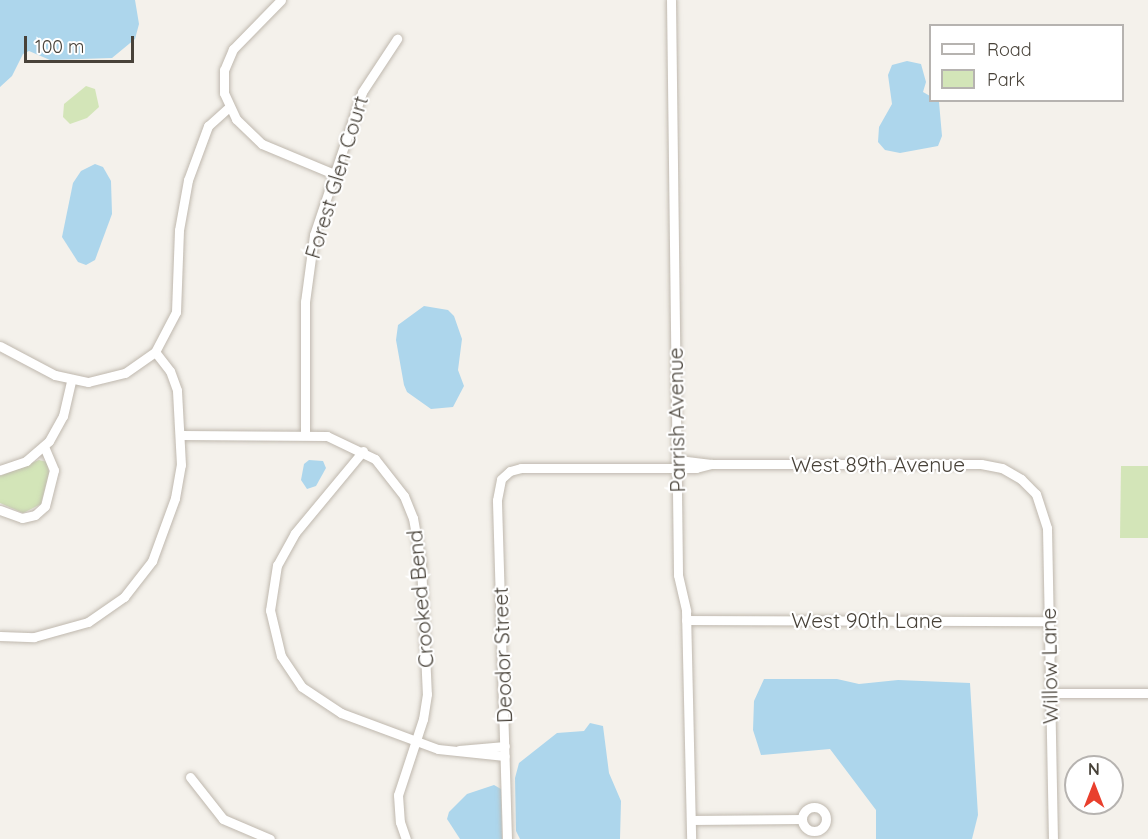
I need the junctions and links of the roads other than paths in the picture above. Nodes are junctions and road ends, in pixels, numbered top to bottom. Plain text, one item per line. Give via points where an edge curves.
1 (281, 0) edge
2 (670, 0) edge
3 (397, 39) dead end
4 (229, 107) junction
5 (334, 174) junction
6 (0, 346) edge
7 (155, 352) junction
8 (71, 380) junction
9 (305, 433) junction
10 (180, 435) junction
11 (45, 447) junction
12 (363, 451) junction
13 (676, 464) junction
14 (0, 470) edge
15 (506, 473) joint
16 (1036, 494) joint
17 (0, 510) edge
18 (686, 620) junction
19 (1048, 621) junction
20 (0, 636) edge
21 (1050, 693) junction
22 (1148, 693) edge
23 (415, 742) junction
24 (505, 751) junction
25 (190, 777) dead end
26 (802, 819) dead end
27 (691, 820) junction
28 (270, 839) edge
29 (406, 839) edge
30 (507, 839) edge
31 (691, 839) edge
32 (1053, 839) edge

1 - 4 street via 229,56 223,78
2 - 13 street, Parrish Avenue
3 - 5 street, Forest Glen Court via 365,85
4 - 5 street via 262,144
4 - 7 street via 208,126 188,180 180,222 176,312
5 - 9 street, Forest Glen Court via 315,236 306,285
6 - 8 street via 41,369
7 - 8 street via 112,378
7 - 10 street via 176,383
8 - 11 street via 63,416
9 - 10 street, Crooked Bend
9 - 12 street, Crooked Bend via 336,439
10 - 20 street via 180,473 175,498 152,561 133,588 103,613 70,629 34,637
11 - 14 street via 19,465
11 - 17 street via 54,470 45,506 35,515 22,518
12 - 23 street, Crooked Bend via 399,487 417,538 425,605 427,694
12 - 23 street via 284,550 271,589 272,629 289,670 314,697 341,713
13 - 15 street, West 89th Avenue via 521,468
13 - 16 street, West 89th Avenue via 981,464 1002,468
13 - 18 street, Parrish Avenue via 679,583
15 - 24 street, Deodor Street via 498,486 497,500
16 - 19 street, Willow Lane via 1047,528
18 - 19 street, West 90th Lane
18 - 27 street, Parrish Avenue
19 - 21 street, Willow Lane
21 - 22 street
21 - 32 street, Willow Lane
23 - 24 street via 456,751
23 - 29 street, Crooked Bend via 398,801
24 - 30 street, Deodor Street
25 - 28 street via 223,819
26 - 27 street
27 - 31 street, Parrish Avenue

